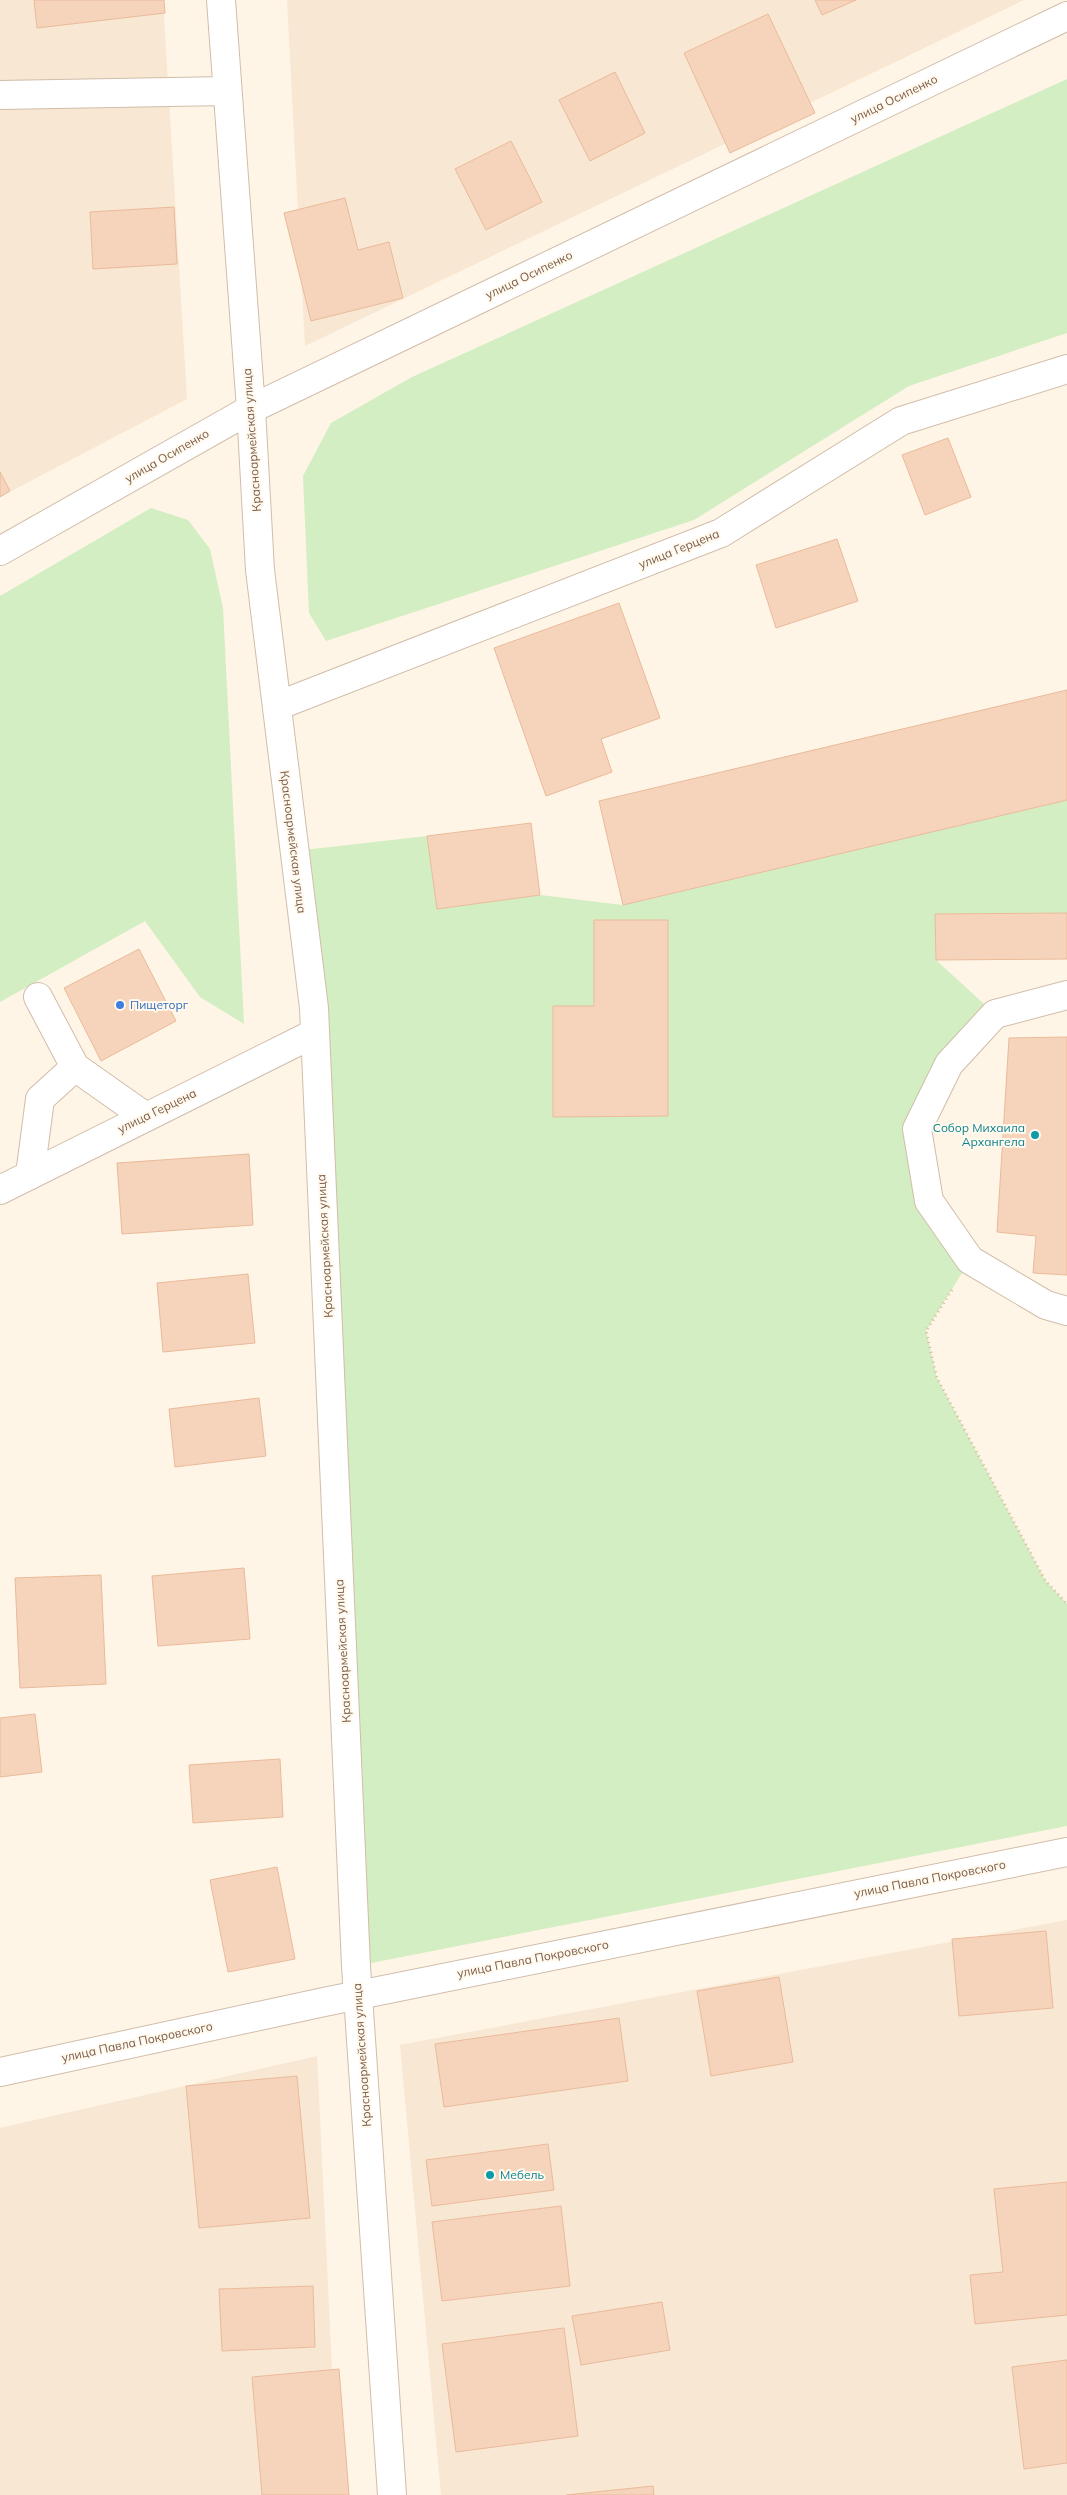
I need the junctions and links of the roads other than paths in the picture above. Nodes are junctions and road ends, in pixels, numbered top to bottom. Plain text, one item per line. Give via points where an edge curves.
1 (221, 0) edge
2 (1067, 16) edge
3 (227, 90) junction
4 (0, 95) edge
5 (1067, 369) edge
6 (251, 409) junction
7 (0, 551) edge
8 (276, 706) junction
9 (1067, 995) edge
10 (38, 997) dead end
11 (315, 1034) junction
12 (74, 1067) junction
13 (146, 1117) junction
14 (30, 1175) junction
15 (0, 1190) edge
16 (1067, 1311) edge
17 (1067, 1852) edge
18 (358, 1994) junction
19 (0, 2072) edge
20 (392, 2495) edge

1 - 3 street, Красноармейская улица
2 - 6 street, улица Осипенко
3 - 4 street
3 - 6 street, Красноармейская улица
5 - 8 street, улица Герцена via 901,420 721,533
6 - 7 street, улица Осипенко
6 - 8 street, Красноармейская улица via 260,570
8 - 11 street, Красноармейская улица
9 - 16 street via 994,1014 949,1064 917,1129 929,1201 970,1260 1046,1305
10 - 12 street
11 - 13 street, улица Герцена
11 - 18 street, Красноармейская улица
12 - 13 street
12 - 14 street via 40,1099
13 - 14 street, улица Герцена
14 - 15 street, улица Герцена
17 - 18 street, улица Павла Покровского
18 - 19 street, улица Павла Покровского
18 - 20 street, Красноармейская улица

